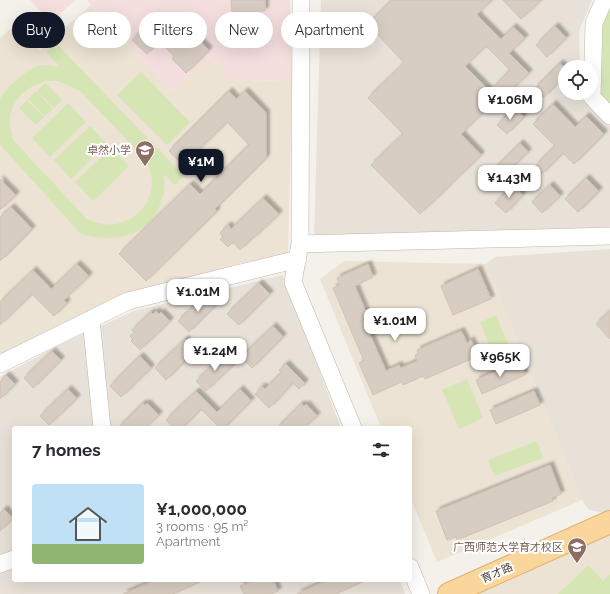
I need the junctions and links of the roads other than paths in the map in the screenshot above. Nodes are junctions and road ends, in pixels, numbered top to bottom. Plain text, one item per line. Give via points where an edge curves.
1 (301, 0) edge
2 (604, 0) edge
3 (610, 116) edge
4 (610, 236) edge
5 (299, 252) junction
6 (91, 319) junction
7 (0, 364) edge
8 (102, 426) edge
9 (352, 426) edge
10 (610, 522) edge
11 (12, 560) edge
12 (0, 564) edge
13 (412, 572) edge
14 (421, 594) edge
15 (449, 594) edge

1 - 5 street
2 - 3 street via 594,23 592,97
4 - 5 street
5 - 6 street via 128,301
5 - 9 street via 293,282
6 - 7 street
6 - 8 street
10 - 15 main road, 育才路
11 - 12 street
13 - 14 street

